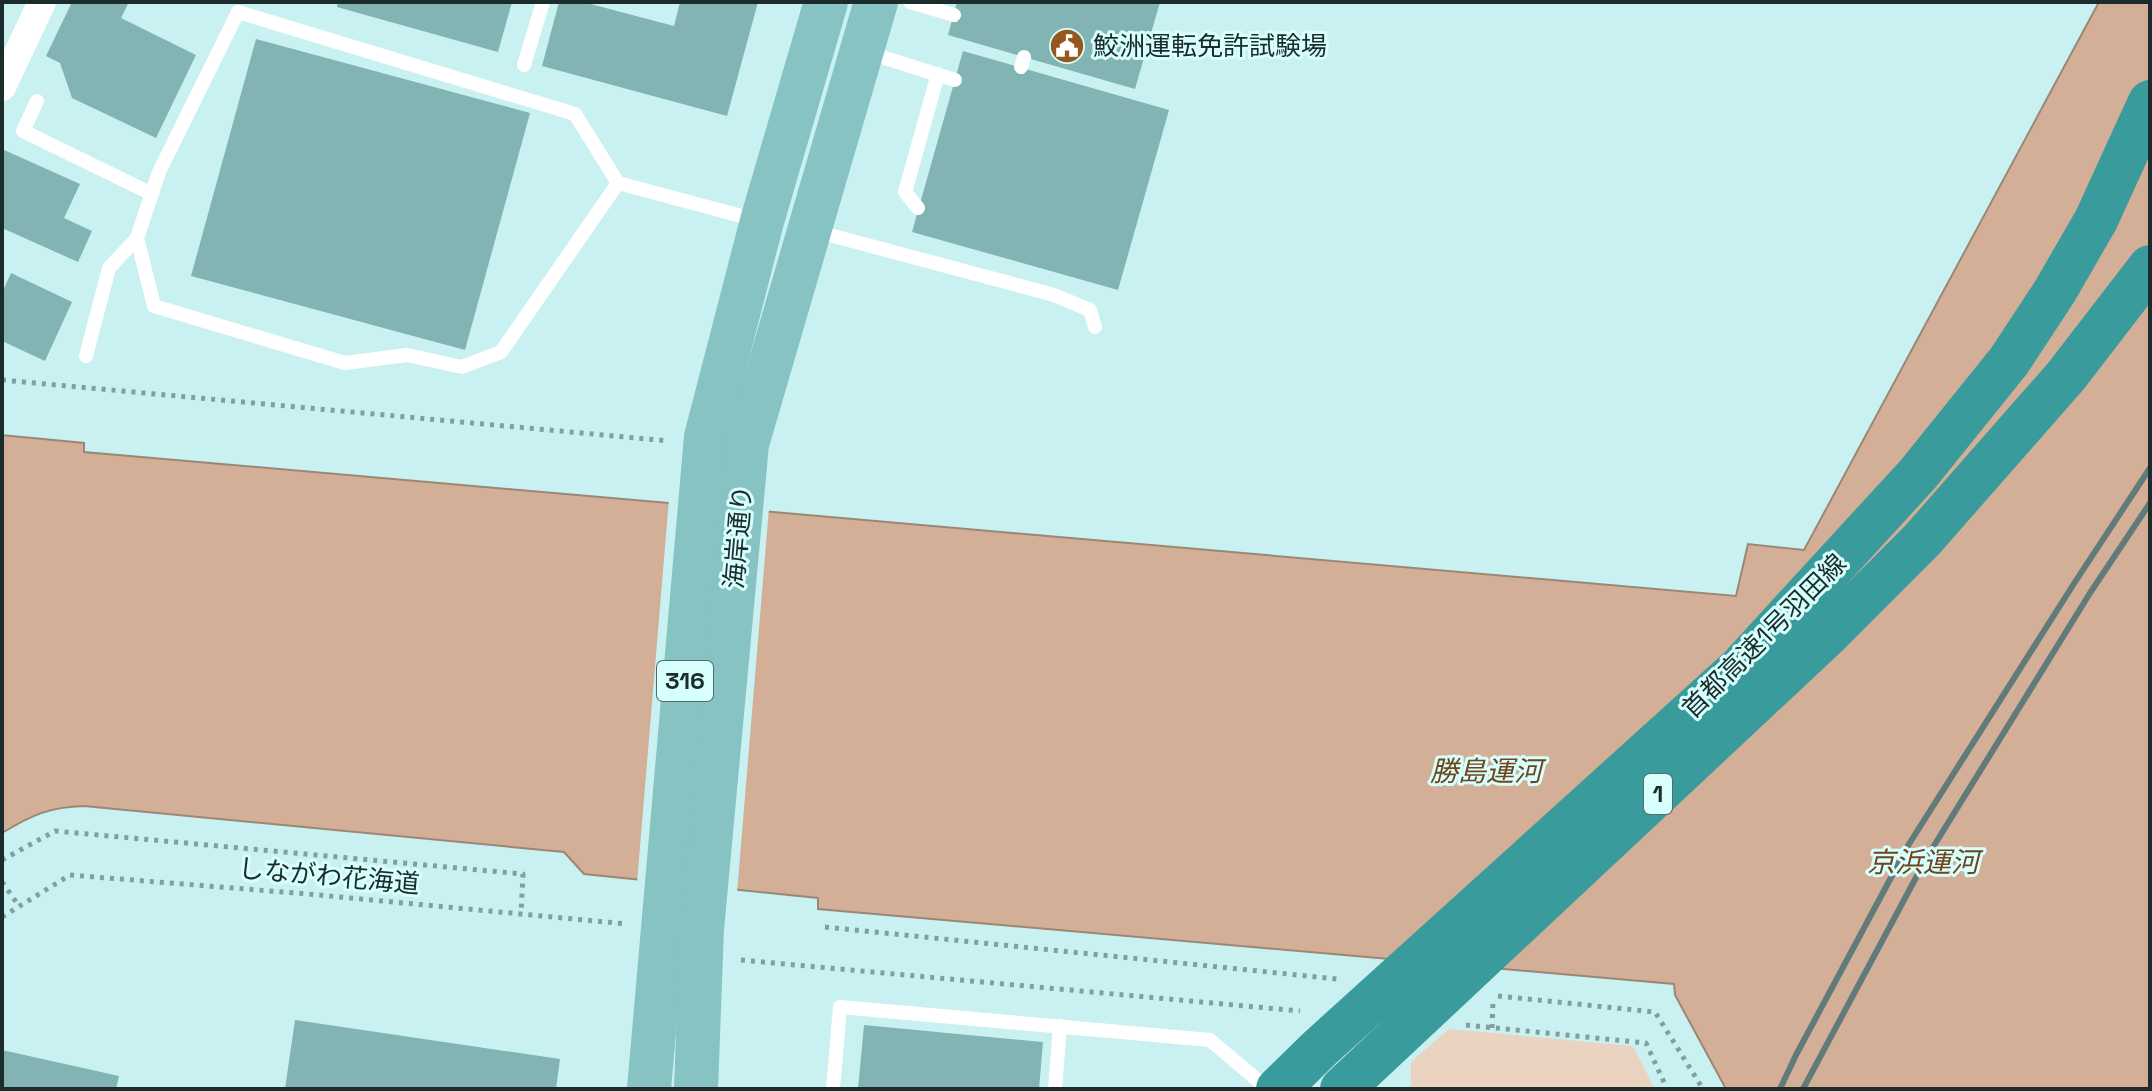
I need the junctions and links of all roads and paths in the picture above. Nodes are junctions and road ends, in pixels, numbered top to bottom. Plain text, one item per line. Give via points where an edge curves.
1 (42, 2) edge
2 (543, 2) edge
3 (826, 2) edge
4 (876, 2) edge
5 (910, 2) edge
6 (239, 7) edge
7 (954, 15) dead end
8 (862, 51) junction
9 (524, 65) dead end
10 (938, 74) junction
11 (955, 80) dead end
12 (2, 87) edge
13 (37, 101) dead end
14 (2150, 102) edge
15 (618, 183) junction
16 (152, 194) junction
17 (918, 208) dead end
18 (762, 221) junction
19 (811, 230) junction
20 (137, 238) junction
21 (2150, 267) edge
22 (1095, 327) dead end
23 (86, 356) dead end
24 (2, 380) edge
25 (710, 441) junction
26 (2, 860) edge
27 (2, 882) edge
28 (19, 906) junction
29 (521, 914) junction
30 (2, 917) edge
31 (825, 927) dead end
32 (698, 938) junction
33 (1338, 980) dead end
34 (1307, 1012) dead end
35 (1461, 1025) dead end
36 (1060, 1026) junction
37 (1492, 1028) junction
38 (649, 1089) edge
39 (696, 1089) edge
40 (833, 1089) edge
41 (1055, 1089) edge
42 (1268, 1089) edge
43 (1278, 1089) edge
44 (1342, 1089) edge
45 (1667, 1089) edge
46 (1703, 1089) edge

1 - 12 street
2 - 9 lane
3 - 18 main road, 海岸通り / 316
4 - 8 main road, 海岸通り / 316
5 - 7 lane
6 - 15 lane via 575,114
6 - 16 lane
8 - 10 lane
8 - 19 main road, 海岸通り / 316
10 - 11 lane
10 - 17 lane via 905,192
13 - 16 lane via 23,131
14 - 43 highway, 首都高速1号羽田線 / 1 via 2096,220 2055,291 2009,361 1918,474 1740,668
15 - 18 lane
15 - 20 lane via 501,352 462,367 407,355 345,363 154,306
16 - 20 lane
18 - 25 main road, 海岸通り / 316
19 - 22 lane via 1054,295 1090,310
19 - 25 main road, 海岸通り / 316
20 - 23 lane via 109,268
21 - 44 highway, 首都高速1号羽田線 / 1 via 2066,376 1901,561
24 - 25 path
25 - 32 main road, 海岸通り / 316
26 - 29 path via 55,831 523,874
27 - 28 path
28 - 29 path, しながわ花海道 via 70,875
28 - 30 path, しながわ花海道
29 - 32 path, しながわ花海道
31 - 33 path
32 - 34 path, しながわ花海道
32 - 38 main road, 海岸通り / 316
32 - 39 main road, 海岸通り / 316
35 - 37 path
36 - 40 lane via 840,1007
36 - 41 lane
36 - 42 lane via 1210,1040
37 - 45 path via 1646,1043
37 - 46 path via 1493,995 1655,1012

